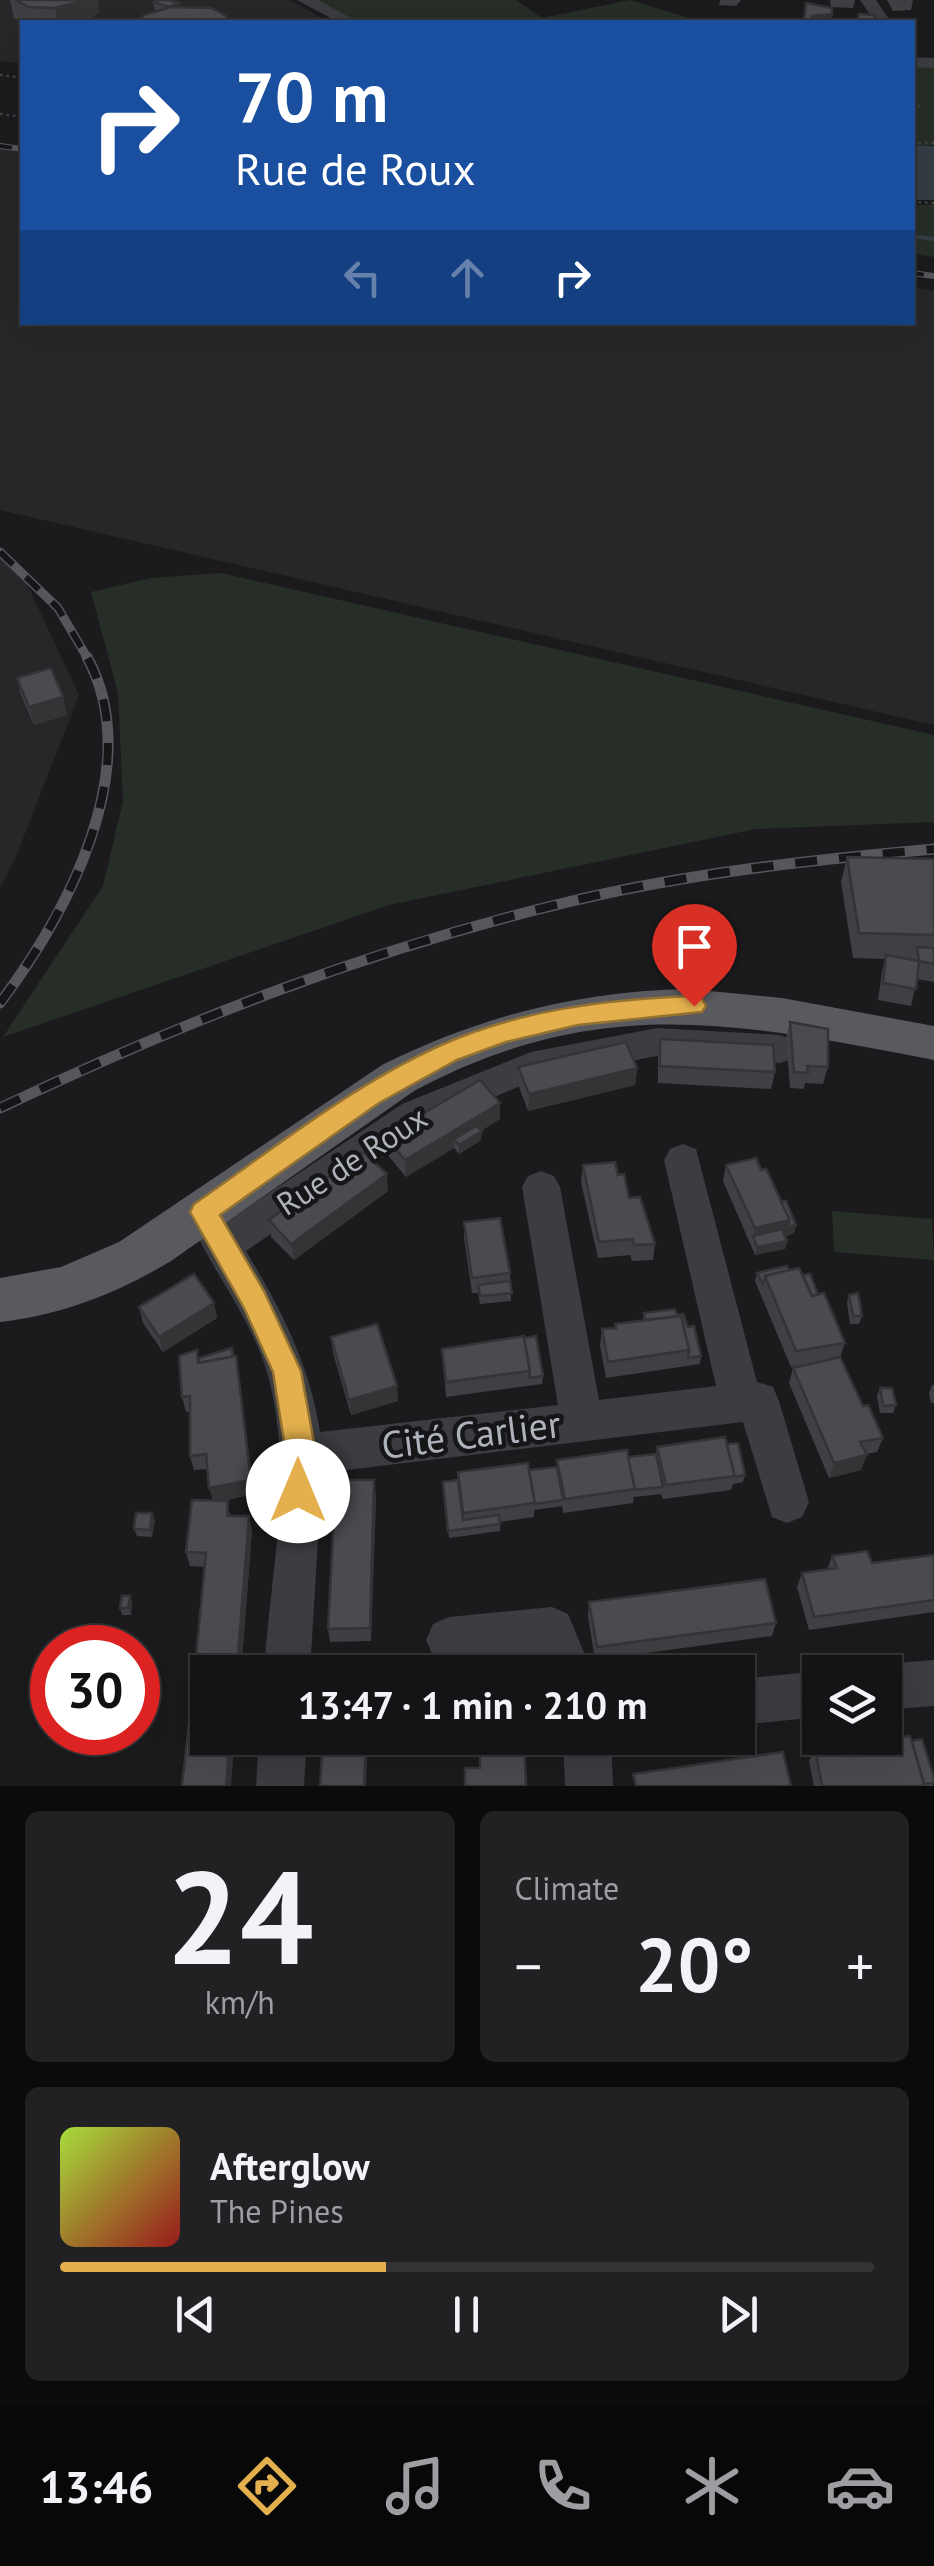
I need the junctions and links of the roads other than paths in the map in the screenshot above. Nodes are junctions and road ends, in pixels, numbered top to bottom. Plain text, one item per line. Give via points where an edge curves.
1 (305, 0) edge
2 (346, 20) edge
3 (934, 1043) edge
4 (780, 1050) dead end
5 (682, 1160) dead end
6 (541, 1188) dead end
7 (213, 1229) junction
8 (0, 1300) edge
9 (741, 1403) junction
10 (582, 1422) junction
11 (301, 1454) junction
12 (787, 1502) dead end
13 (449, 1640) dead end
14 (288, 1655) edge
15 (562, 1655) edge
16 (934, 1682) edge
17 (902, 1685) edge
18 (802, 1696) edge
19 (755, 1700) edge
20 (282, 1755) edge
21 (588, 1755) edge
22 (280, 1786) edge
23 (589, 1786) edge

1 - 2 street
3 - 7 main road, Rue de Roux via 727,1007 631,1008 559,1019 473,1043 411,1071
4 - 7 street, Rue de Roux via 657,1042 531,1066 416,1115
5 - 9 street
6 - 10 street, Cité Carlier
7 - 8 main road, Rue de Roux via 97,1278
7 - 11 street via 287,1371
9 - 10 street, Cité Carlier
9 - 12 street via 758,1401
10 - 11 street, Cité Carlier
11 - 14 street
13 - 15 street via 552,1630
16 - 17 street
18 - 19 street
20 - 22 street
21 - 23 street

